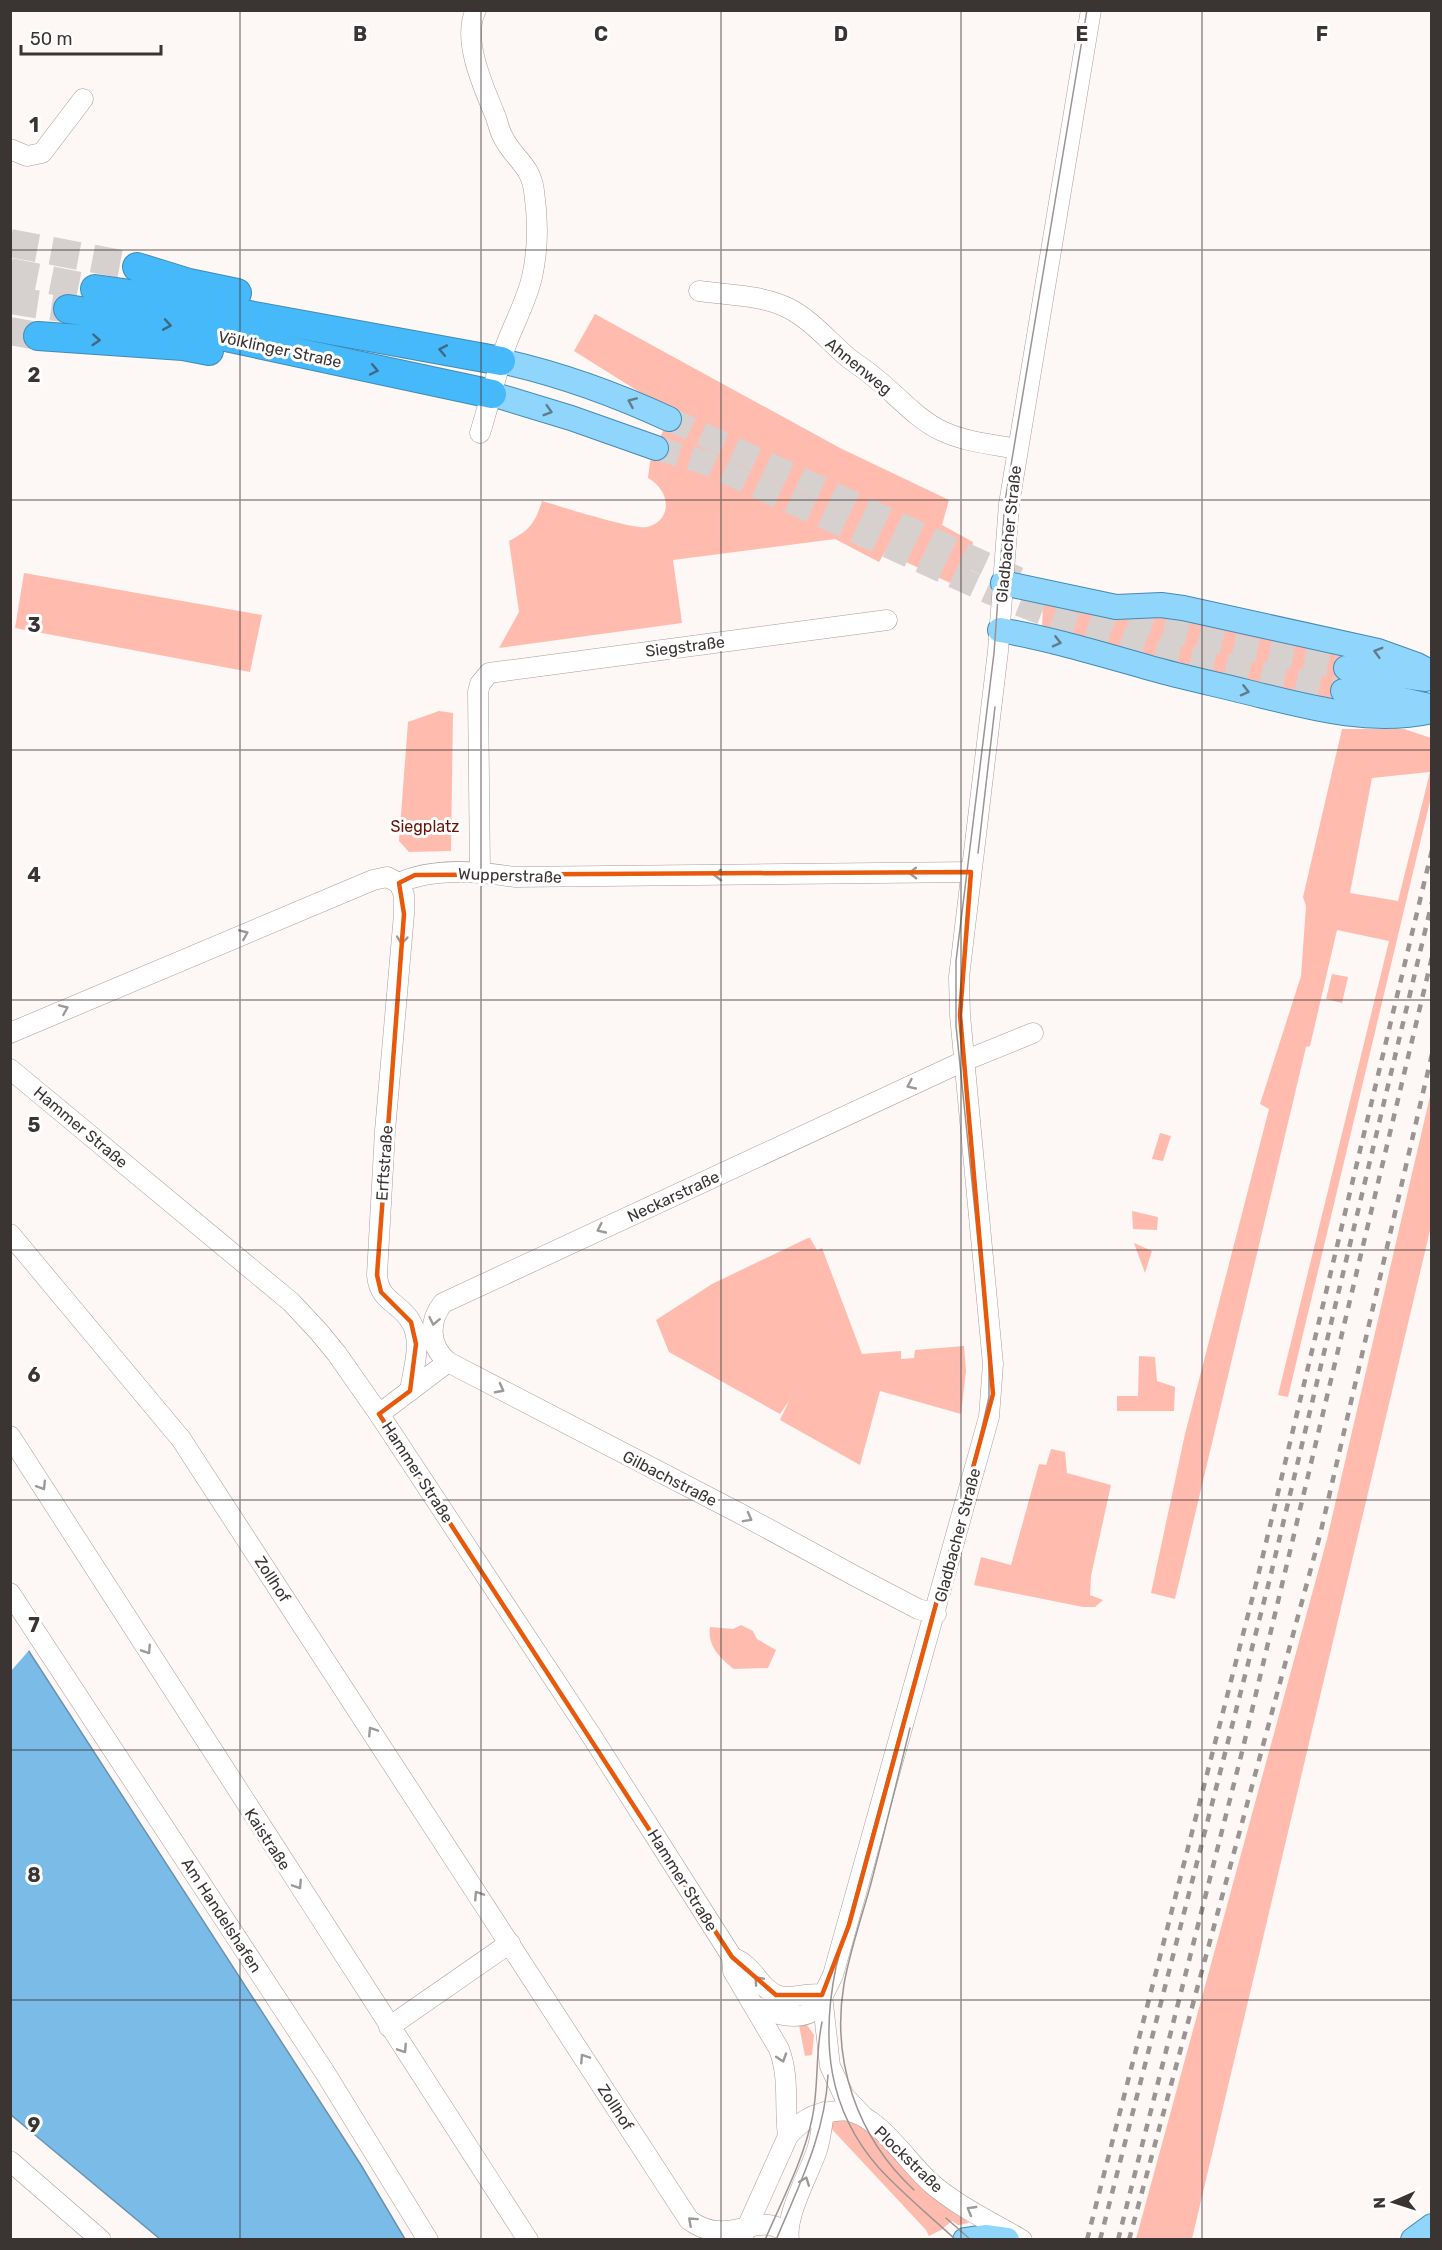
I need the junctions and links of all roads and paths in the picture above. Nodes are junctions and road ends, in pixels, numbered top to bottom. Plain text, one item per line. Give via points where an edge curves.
1 (476, 10) edge
2 (1091, 10) edge
3 (83, 99) dead end
4 (10, 149) edge
5 (137, 267) tunnel mouth
6 (95, 289) tunnel mouth
7 (699, 291) dead end
8 (68, 309) tunnel mouth
9 (312, 325) junction
10 (38, 336) tunnel mouth
11 (296, 354) junction
12 (501, 361) junction
13 (492, 394) junction
14 (669, 419) tunnel mouth
15 (480, 433) dead end
16 (656, 448) tunnel mouth
17 (1017, 449) junction
18 (1003, 583) junction
19 (887, 620) dead end
20 (1000, 630) junction
21 (1431, 674) edge
22 (1431, 680) edge
23 (1431, 706) edge
24 (1431, 711) edge
25 (480, 872) junction
26 (971, 872) junction
27 (399, 883) junction
28 (10, 1033) edge
29 (1033, 1033) dead end
30 (964, 1061) junction
31 (10, 1069) edge
32 (10, 1234) edge
33 (448, 1362) junction
34 (410, 1391) junction
35 (379, 1414) junction
36 (10, 1436) edge
37 (10, 1593) edge
38 (936, 1614) junction
39 (510, 1943) junction
40 (732, 1957) junction
41 (822, 1995) junction
42 (755, 2006) junction
43 (389, 2027) junction
44 (824, 2112) junction
45 (865, 2118) junction
46 (788, 2136) junction
47 (10, 2161) edge
48 (1431, 2226) edge
49 (744, 2234) edge
50 (789, 2237) edge
51 (101, 2240) edge
52 (428, 2240) edge
53 (528, 2240) edge
54 (965, 2240) edge
55 (1007, 2240) edge
56 (1022, 2240) edge
57 (1413, 2240) edge

1 - 12 street via 471,35 485,93 502,136 532,178 534,192 535,255 531,279
2 - 17 street, Gladbacher Straße
3 - 4 street via 42,153 27,156
5 - 9 highway via 189,283 297,306
6 - 9 highway, Völklinger Straße
7 - 17 street, Ahnenweg via 775,302 800,315 940,430
8 -> 11 highway, Völklinger Straße via 174,326
12 -> 9 highway, Völklinger Straße
10 -> 11 highway via 183,346 264,361
11 -> 13 highway, Völklinger Straße
12 - 13 street
14 -> 12 main road, Völklinger Straße via 594,387
13 - 15 street
13 -> 16 main road, Völklinger Straße
17 - 18 street, Gladbacher Straße via 1007,515
18 - 20 street, Gladbacher Straße
21 -> 18 main road via 1378,651 1183,608 1116,607
19 - 25 street, Siegstraße via 494,670 484,676 478,693
20 -> 24 main road via 1316,708 1370,717
20 - 26 street, Gladbacher Straße
22 - 23 main road via 1345,679 1385,696
26 -> 25 street, Wupperstraße via 514,877
25 - 27 street, Wupperstraße via 415,875
26 - 30 street, Gladbacher Straße via 959,977
28 -> 27 street, Wupperstraße via 373,879 387,877
27 -> 34 street, Erftstraße via 404,895 404,914 376,1275 381,1292 414,1329 416,1352
29 - 30 street
30 -> 33 street, Neckarstraße via 442,1302 432,1332 439,1354
30 - 38 street, Gladbacher Straße via 993,1394
31 - 35 street, Hammer Straße via 291,1302 331,1347
39 -> 32 street, Zollhof via 181,1439
33 - 34 street
33 -> 38 street, Gilbachstraße via 865,1582
34 - 35 street
35 - 40 street, Hammer Straße
36 -> 43 street, Kaistraße
37 - 52 street, Am Handelshafen via 324,2071
38 - 41 street, Gladbacher Straße via 837,1965
39 - 43 street
49 -> 39 street, Zollhof via 710,2232 689,2220
41 -> 40 street, Hammer Straße via 776,1995 744,1963
40 - 42 street, Hammer Straße via 733,1971
41 - 42 street via 817,2007 806,2014 778,2015
41 - 45 street via 830,2066 844,2096
42 -> 46 street, Hammer Straße via 784,2062
43 -> 53 street, Kaistraße
44 - 45 street, Plockstraße via 848,2111
44 - 46 street via 805,2120
50 -> 44 street via 792,2214 818,2146
56 -> 45 street, Plockstraße via 948,2197
46 - 49 street
47 - 51 street
48 - 57 main road
49 - 50 street, Zollhof via 771,2224 781,2227
54 - 55 main road

